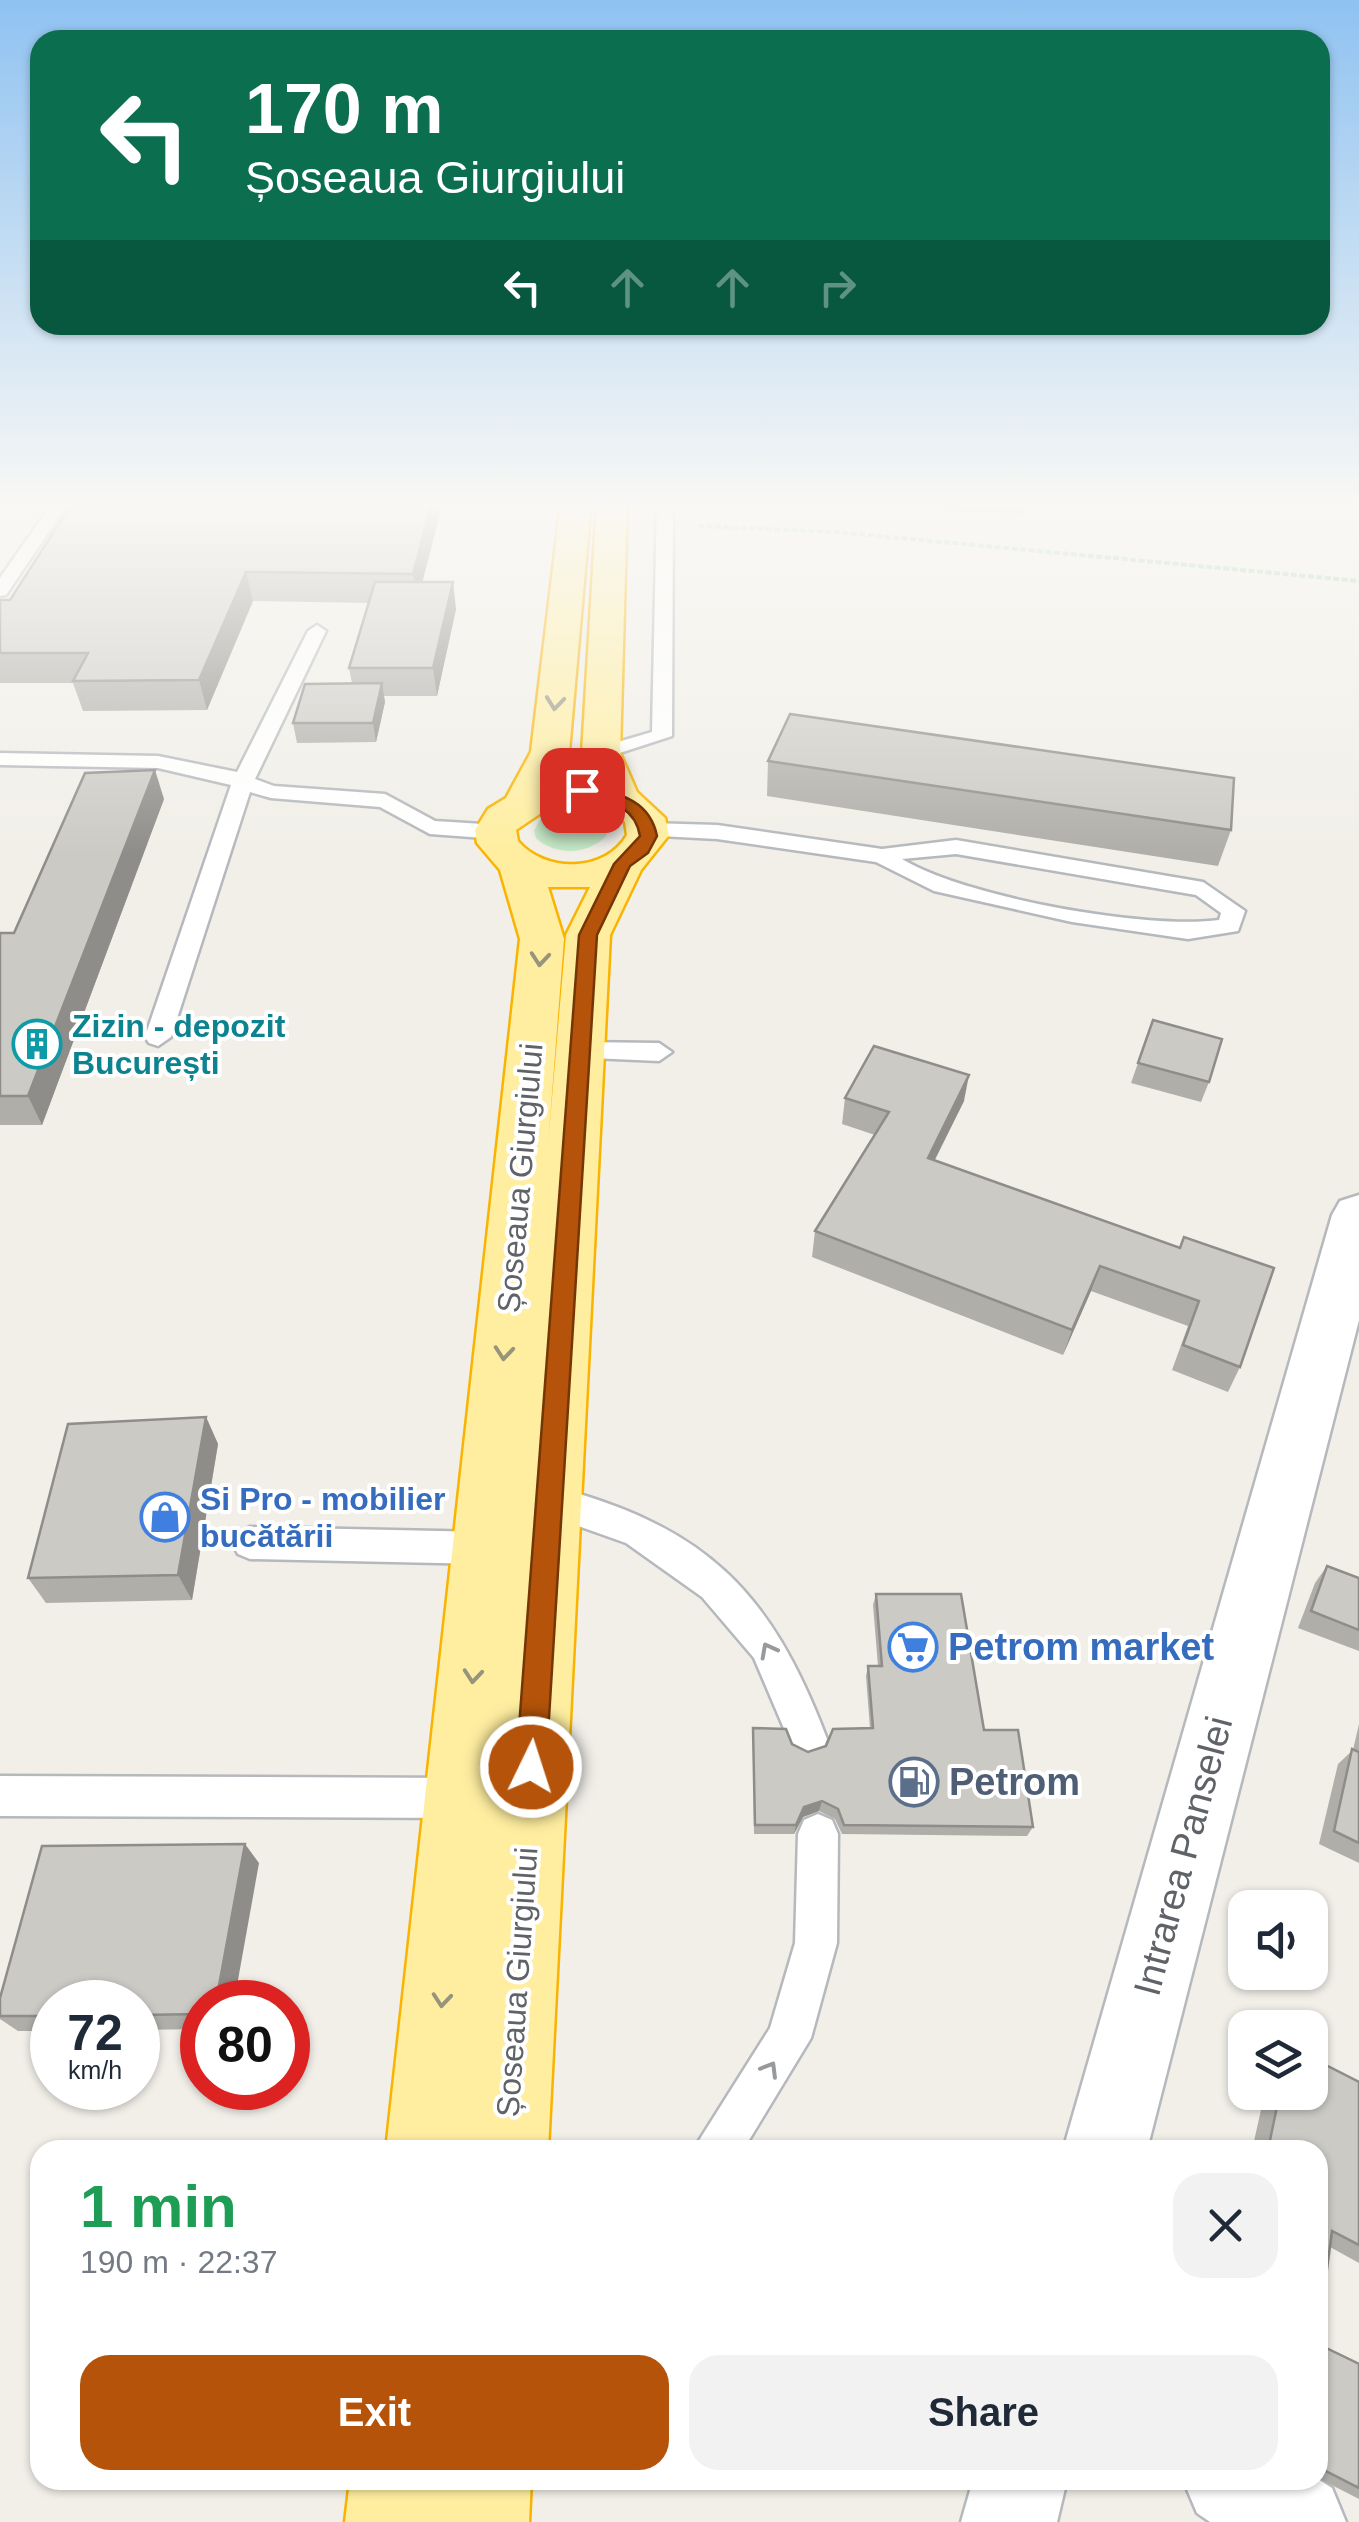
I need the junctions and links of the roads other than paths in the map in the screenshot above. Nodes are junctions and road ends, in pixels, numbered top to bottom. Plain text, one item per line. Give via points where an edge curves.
1 (564, 620) edge
2 (607, 620) edge
3 (664, 620) edge
4 (317, 631) dead end
5 (601, 753) junction
6 (0, 759) edge
7 (242, 783) junction
8 (620, 798) junction
9 (514, 833) junction
10 (636, 847) junction
11 (882, 856) junction
12 (158, 1036) dead end
13 (578, 1050) junction
14 (660, 1052) dead end
15 (1359, 1215) edge
16 (548, 1500) junction
17 (250, 1543) dead end
18 (485, 1548) junction
19 (808, 1739) dead end
20 (0, 1796) edge
21 (462, 1798) junction
22 (818, 1834) dead end
23 (429, 2140) edge
24 (507, 2140) edge
25 (723, 2140) edge
26 (1107, 2140) edge
27 (396, 2490) edge
28 (483, 2490) edge
29 (1017, 2490) edge
30 (1246, 2490) edge
31 (393, 2522) edge
32 (481, 2522) edge
33 (1009, 2522) edge
34 (1298, 2522) edge

1 -> 9 highway via 550,752
2 - 5 highway
3 - 5 lane via 662,736
4 - 7 lane
5 - 8 highway
6 - 7 lane via 158,762
7 - 9 lane via 271,792 385,801 430,827
7 - 12 lane
8 - 9 highway via 582,790
8 - 10 highway via 639,810
9 - 10 highway via 560,876 604,871
9 -> 18 highway, Șoseaua Giurgiului via 542,939
10 - 11 lane via 717,832
10 - 13 highway, Șoseaua Giurgiului via 588,935
11 - 11 lane via 939,888 1188,932 1232,920 1228,903 1180,884 944,846
13 - 14 lane
13 - 16 highway, Șoseaua Giurgiului
15 - 26 street, Intrarea Panselei
19 -> 16 lane via 760,1635 718,1592 654,1536 604,1512
16 - 24 highway, Șoseaua Giurgiului
17 - 18 lane
18 -> 21 highway, Șoseaua Giurgiului
20 - 21 lane
21 -> 23 highway, Șoseaua Giurgiului
25 -> 22 lane via 789,2038 816,1943
27 - 31 highway
28 - 32 highway
29 - 33 street
30 - 34 street

